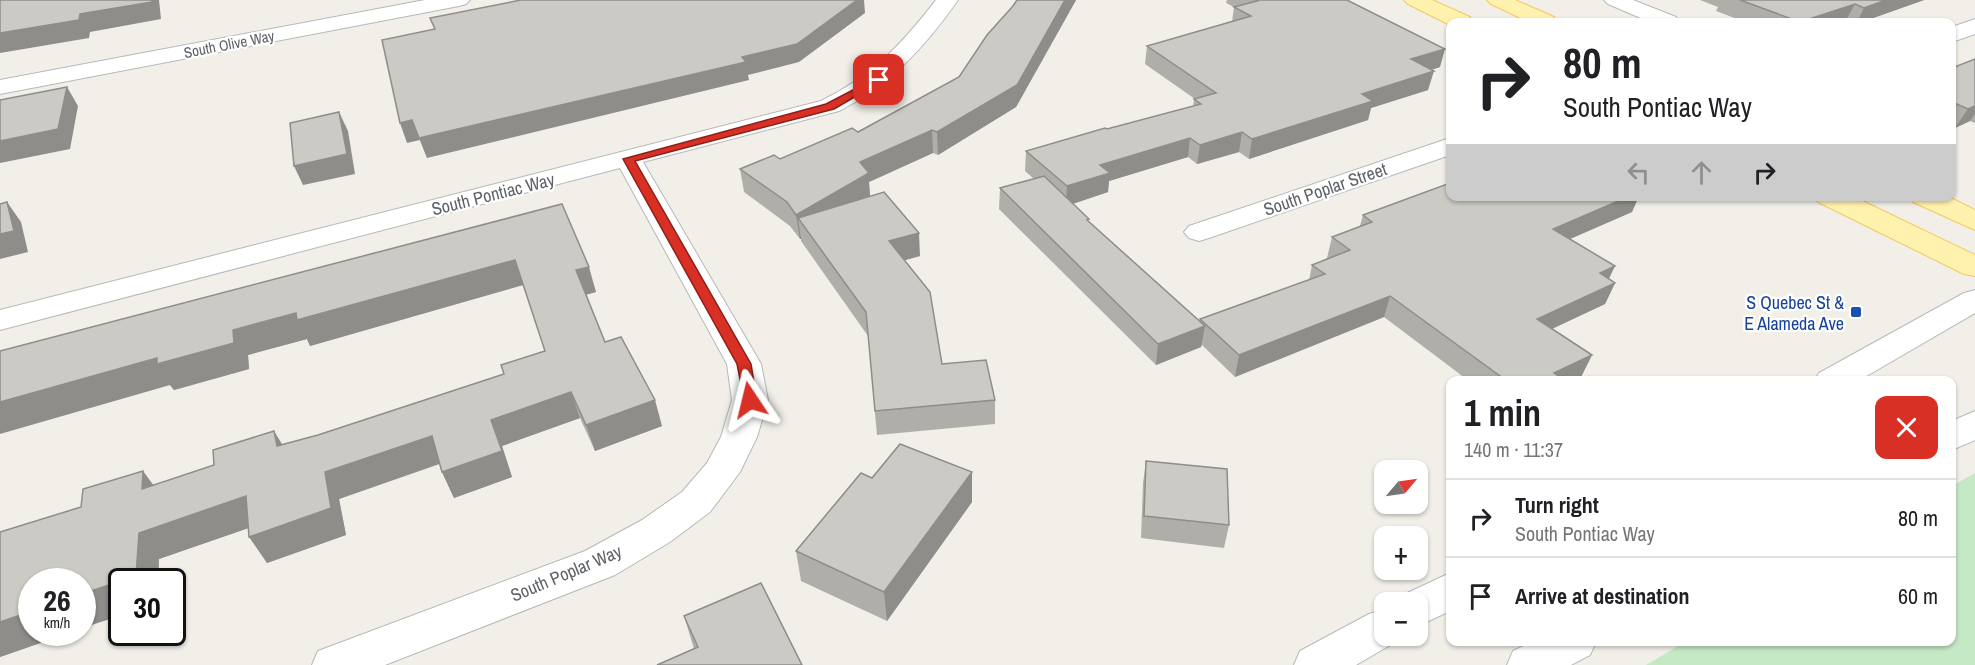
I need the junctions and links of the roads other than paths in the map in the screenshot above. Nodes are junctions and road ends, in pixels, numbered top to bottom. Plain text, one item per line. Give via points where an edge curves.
1 (459, 0) edge
2 (947, 0) edge
3 (1415, 0) edge
4 (1498, 0) edge
5 (1615, 0) edge
6 (1453, 18) edge
7 (1537, 18) edge
8 (1658, 18) edge
9 (1975, 26) edge
10 (1956, 33) edge
11 (0, 87) edge
12 (1446, 147) edge
13 (628, 159) junction
14 (1838, 201) edge
15 (1934, 201) edge
16 (1975, 220) edge
17 (1199, 232) dead end
18 (1975, 267) edge
19 (1975, 300) edge
20 (0, 320) edge
21 (1840, 376) edge
22 (1975, 424) edge
23 (1956, 435) edge
24 (1446, 592) edge
25 (1428, 602) edge
26 (1374, 633) edge
27 (1566, 646) edge
28 (334, 665) edge
29 (1316, 665) edge
30 (1529, 665) edge

1 - 11 street, South Olive Way
2 - 13 street, South Pontiac Way via 897,64 854,95 830,106
3 - 6 main road
4 - 7 main road
5 - 8 street
9 - 10 street
12 - 17 street, South Poplar Street
13 - 20 street, South Pontiac Way
13 - 28 street, South Poplar Way via 744,364 750,400 739,436 721,472 696,502 656,531 600,563
14 - 18 main road
15 - 16 main road
19 - 21 street
22 - 23 street
24 - 25 street
26 - 29 street
27 - 30 street

